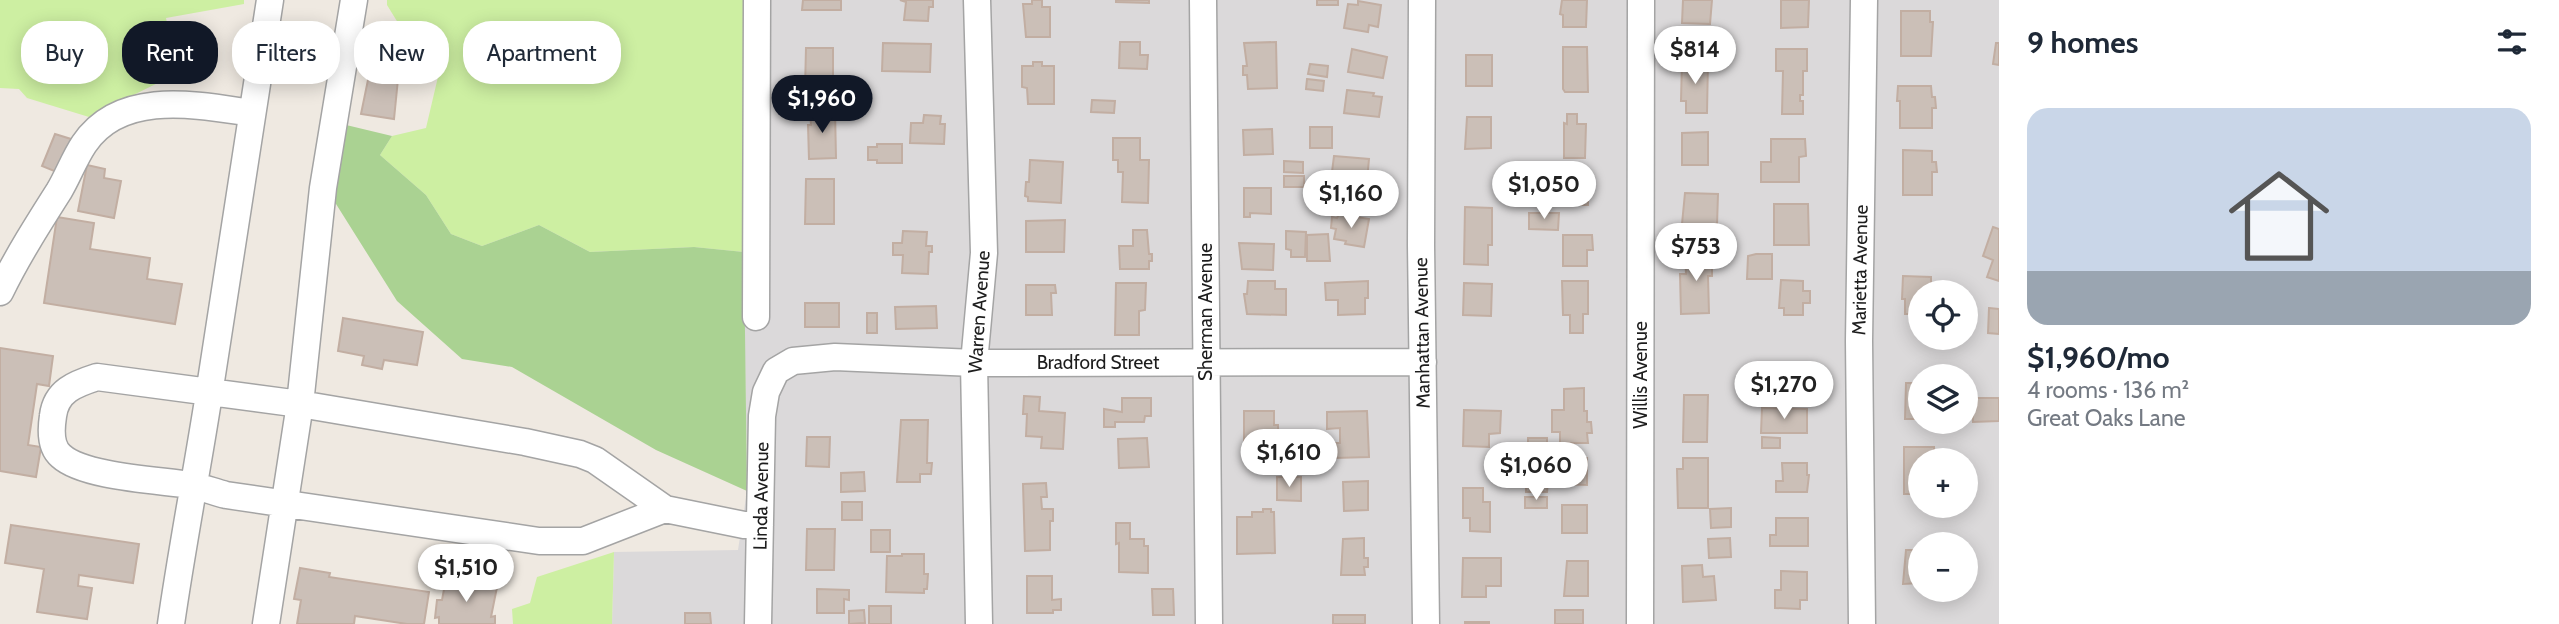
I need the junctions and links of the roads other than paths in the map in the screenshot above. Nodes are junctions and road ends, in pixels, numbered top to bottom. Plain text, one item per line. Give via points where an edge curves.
1 (270, 0) edge
2 (354, 0) edge
3 (757, 0) edge
4 (977, 0) edge
5 (1203, 0) edge
6 (1422, 0) edge
7 (1641, 0) edge
8 (1864, 0) edge
9 (252, 113) junction
10 (0, 292) edge
11 (756, 317) dead end
12 (1206, 361) junction
13 (1423, 362) junction
14 (974, 363) junction
15 (776, 371) joint
16 (210, 391) junction
17 (300, 404) junction
18 (194, 485) junction
19 (285, 503) junction
20 (665, 509) junction
21 (761, 526) junction
22 (170, 624) edge
23 (266, 624) edge
24 (758, 624) edge
25 (979, 624) edge
26 (1209, 624) edge
27 (1426, 624) edge
28 (1640, 624) edge
29 (1862, 624) edge

1 - 9 street
2 - 17 street via 323,188
3 - 11 street
4 - 14 street, Warren Avenue via 984,253
5 - 12 street, Sherman Avenue
6 - 13 street, Manhattan Avenue
7 - 28 street, Willis Avenue
8 - 29 street, Marietta Avenue via 1859,341
9 - 10 street via 198,105 150,105 111,117 85,142
9 - 16 street
12 - 13 street, Bradford Street
12 - 14 street, Bradford Street
12 - 26 street, Sherman Avenue
13 - 27 street, Manhattan Avenue
14 - 15 street, Bradford Street via 835,357 793,361
14 - 25 street, Warren Avenue
15 - 21 street, Linda Avenue via 765,391 762,416
16 - 17 street
16 - 18 street
16 - 18 street via 97,377 63,391 54,410 51,433 58,454 70,463 87,470
17 - 19 street
17 - 20 street via 580,454
18 - 19 street via 226,495
18 - 22 street
19 - 20 street via 538,541 583,541
19 - 23 street
20 - 21 street
21 - 24 street, Linda Avenue

